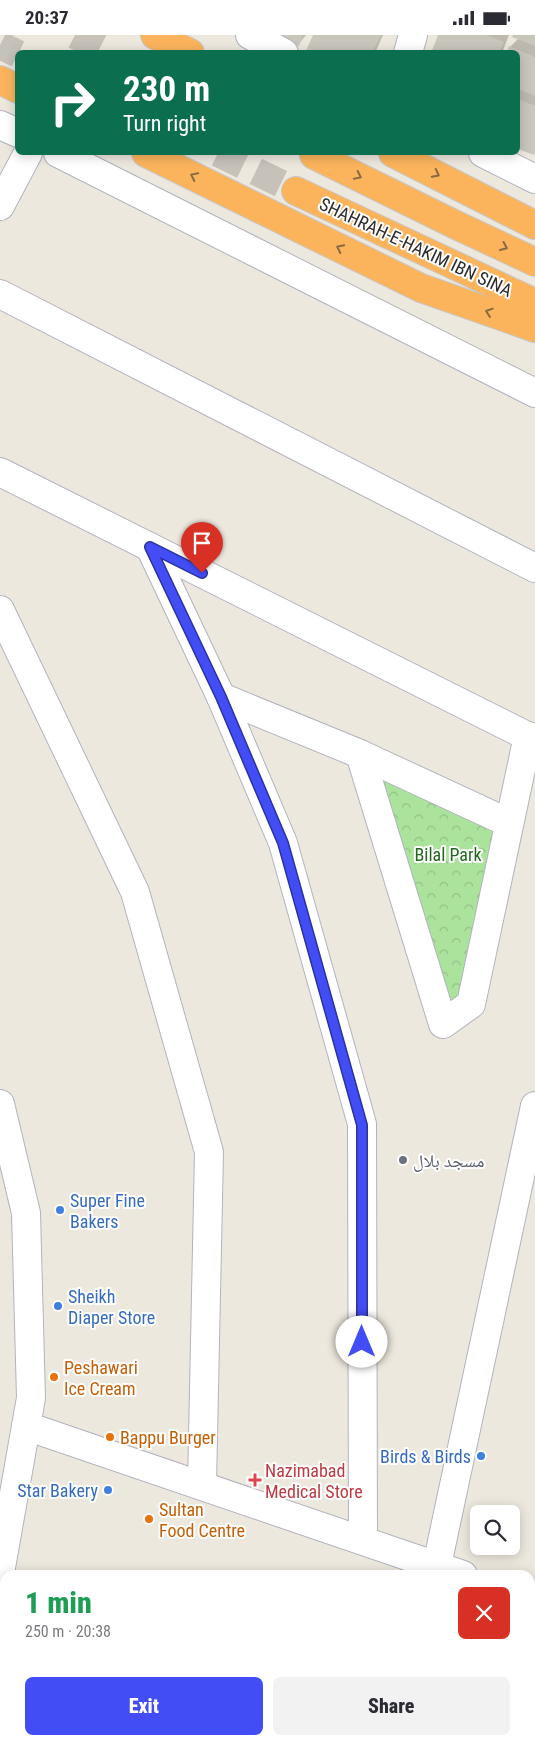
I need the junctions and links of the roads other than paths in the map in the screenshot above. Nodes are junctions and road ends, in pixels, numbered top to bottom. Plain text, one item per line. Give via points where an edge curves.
1 (155, 35) edge
2 (250, 35) edge
3 (414, 35) edge
4 (184, 50) edge
5 (278, 50) edge
6 (409, 50) edge
7 (0, 80) edge
8 (15, 88) edge
9 (0, 125) edge
10 (15, 132) edge
11 (27, 155) edge
12 (62, 155) edge
13 (150, 155) edge
14 (314, 155) dead end
15 (397, 155) edge
16 (487, 155) edge
17 (535, 179) edge
18 (296, 191) tunnel mouth
19 (0, 206) edge
20 (535, 225) edge
21 (535, 262) edge
22 (0, 294) edge
23 (535, 303) edge
24 (535, 328) edge
25 (535, 393) edge
26 (0, 472) edge
27 (150, 547) junction
28 (535, 569) edge
29 (0, 610) edge
30 (221, 697) junction
31 (531, 738) edge
32 (360, 754) junction
33 (509, 823) junction
34 (0, 1104) edge
35 (535, 1106) edge
36 (26, 1426) junction
37 (202, 1485) junction
38 (362, 1540) junction
39 (437, 1565) junction
40 (1, 1570) edge
41 (450, 1570) edge

1 - 4 highway
2 - 5 street
3 - 6 street
7 - 8 highway
9 - 10 street
11 - 19 street
12 - 25 street
24 -> 13 highway via 421,288
14 -> 21 highway, SHAHRAH-E-HAKIM IBN SINA
15 -> 20 highway
16 - 17 street
18 - 23 highway, SHAHRAH-E-HAKIM IBN SINA
22 - 28 street
26 - 27 street
27 - 30 street
27 - 31 street
29 - 37 street via 135,892 209,1152
30 - 32 street
30 - 38 street via 283,843 362,1125
31 - 33 street
32 - 33 street
32 - 33 street via 443,1024 471,1004
34 - 36 street via 26,1213 31,1397
35 - 39 street
36 - 37 street
36 - 40 street
37 - 38 street
38 - 39 street
39 - 41 street

